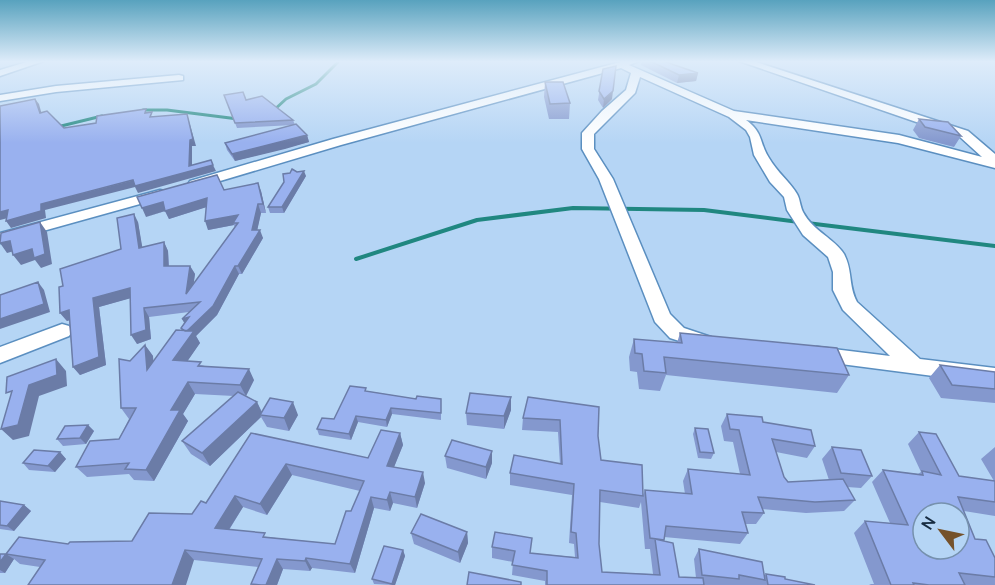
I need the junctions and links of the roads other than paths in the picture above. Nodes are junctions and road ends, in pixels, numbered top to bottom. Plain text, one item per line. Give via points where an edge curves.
1 (54, 88) edge
2 (538, 88) edge
3 (630, 88) edge
4 (675, 88) edge
5 (826, 88) edge
6 (0, 99) edge
7 (731, 114) junction
8 (995, 163) edge
9 (0, 238) edge
10 (62, 332) dead end
11 (721, 344) edge
12 (800, 353) edge
13 (0, 355) edge
14 (914, 366) junction
15 (995, 376) edge

1 - 6 street
2 - 9 street
3 - 11 street via 588,133 588,149 606,179 662,317 677,333
4 - 7 street
5 - 8 street via 964,134
7 - 8 street via 889,137
7 - 14 street via 756,137 760,155 790,196 809,232 836,255 842,272 842,290 850,306
10 - 13 street
12 - 14 street
14 - 15 street

